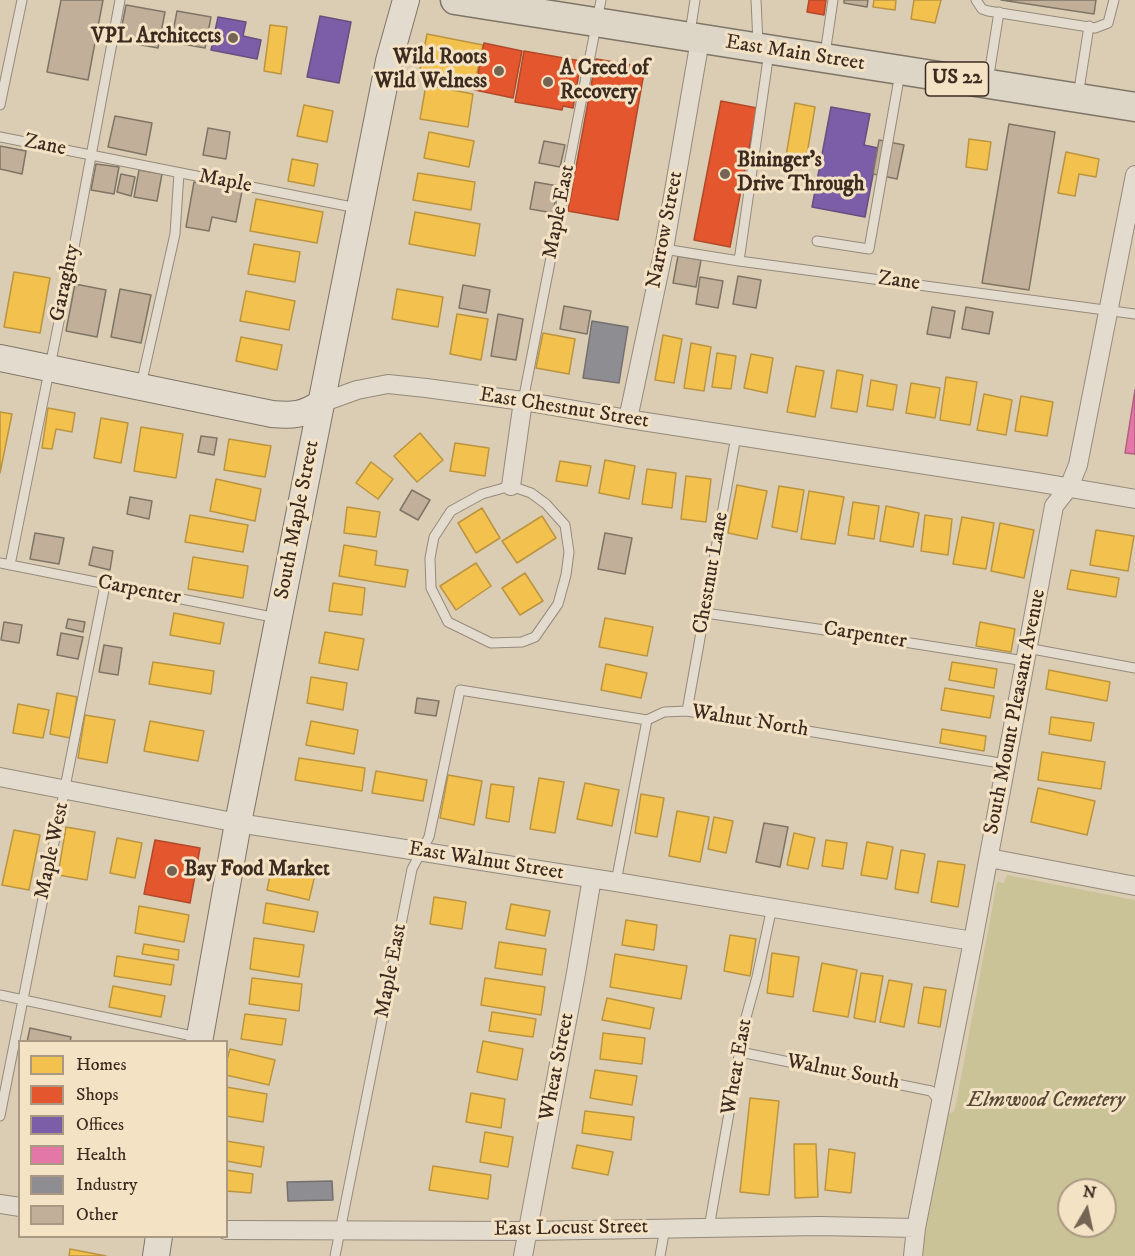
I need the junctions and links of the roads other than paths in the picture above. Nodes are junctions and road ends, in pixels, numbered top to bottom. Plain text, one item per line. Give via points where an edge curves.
1 (22, 0) edge
2 (120, 0) edge
3 (406, 0) edge
4 (455, 0) edge
5 (696, 0) edge
6 (756, 0) edge
7 (833, 0) edge
8 (976, 0) edge
9 (1114, 0) edge
10 (599, 12) edge
11 (999, 12) junction
12 (1089, 26) junction
13 (695, 39) junction
14 (764, 49) junction
15 (824, 58) junction
16 (900, 70) junction
17 (987, 84) junction
18 (1078, 98) junction
19 (0, 105) edge
20 (1135, 107) edge
21 (0, 137) edge
22 (91, 155) junction
23 (179, 173) junction
24 (1135, 175) edge
25 (360, 209) junction
26 (817, 241) dead end
27 (664, 249) junction
28 (739, 261) junction
29 (1107, 310) junction
30 (1135, 315) edge
31 (0, 358) edge
32 (49, 368) junction
33 (141, 387) junction
34 (523, 401) junction
35 (321, 403) junction
36 (628, 419) junction
37 (736, 436) junction
38 (511, 486) junction
39 (1069, 487) junction
40 (1135, 500) edge
41 (0, 563) edge
42 (10, 565) junction
43 (105, 585) junction
44 (705, 613) junction
45 (279, 618) junction
46 (1026, 655) junction
47 (1135, 668) edge
48 (460, 690) joint
49 (687, 711) junction
50 (647, 720) junction
51 (1005, 764) junction
52 (0, 777) edge
53 (66, 790) junction
54 (238, 823) junction
55 (421, 852) junction
56 (988, 858) junction
57 (591, 878) junction
58 (616, 882) junction
59 (1135, 886) edge
60 (772, 907) junction
61 (973, 941) junction
62 (0, 996) edge
63 (23, 1000) junction
64 (199, 1039) edge
65 (740, 1052) junction
66 (941, 1103) junction
67 (0, 1116) edge
68 (0, 1203) edge
69 (18, 1207) edge
70 (665, 1227) junction
71 (709, 1228) junction
72 (916, 1228) junction
73 (339, 1229) junction
74 (228, 1230) edge
75 (527, 1231) junction
76 (159, 1238) edge
77 (156, 1256) edge
78 (335, 1256) edge
79 (523, 1256) edge
80 (660, 1256) edge
81 (913, 1256) edge

1 - 19 lane
2 - 22 lane, Garaghty
3 - 25 street, South Maple Street via 389,61
4 - 10 main road, East Main Street / US 22 via 550,12
5 - 13 lane
6 - 14 lane
7 - 15 lane
8 - 11 lane via 982,9
9 - 12 lane via 1107,23
10 - 13 main road, East Main Street / US 22
10 - 34 lane, Maple East
11 - 12 lane
11 - 17 lane
12 - 18 lane
13 - 14 main road, East Main Street / US 22
13 - 27 street, Narrow Street
14 - 15 main road, East Main Street / US 22
14 - 28 lane
15 - 16 main road, East Main Street / US 22
16 - 17 main road, East Main Street / US 22
16 - 26 lane via 868,249
17 - 18 main road, East Main Street / US 22
18 - 20 main road, East Main Street / US 22
21 - 22 lane, Zane
22 - 23 lane, Maple
22 - 32 lane, Garaghty
23 - 25 lane, Maple
23 - 33 lane via 175,234
24 - 29 street, South Mount Pleasant Avenue
25 - 35 street, South Maple Street
27 - 28 lane, Zane
27 - 36 street, Narrow Street
28 - 29 lane, Zane
29 - 30 lane, Zane
29 - 39 street, South Mount Pleasant Avenue via 1078,465
31 - 32 street, East Chestnut Street
32 - 33 street, East Chestnut Street
32 - 42 lane, Garaghty
33 - 35 street, East Chestnut Street via 292,416
34 - 35 street, East Chestnut Street via 388,384
34 - 36 street, East Chestnut Street
34 - 38 street
35 - 45 street, South Maple Street
36 - 37 street, East Chestnut Street
37 - 39 street, East Chestnut Street
37 - 44 lane, Chestnut Lane
38 - 38 lane via 482,494 451,511 434,537 430,558 431,588 448,622 490,643 522,642 535,637 558,604 566,575 569,552 565,525 531,493
39 - 40 street, East Chestnut Street
39 - 46 street, South Mount Pleasant Avenue via 1054,506
41 - 42 lane, Carpenter
42 - 43 lane, Carpenter
43 - 45 lane, Carpenter
43 - 53 lane, Maple West
44 - 46 lane, Carpenter
44 - 49 lane, Chestnut Lane
45 - 54 street, South Maple Street
46 - 47 lane, Carpenter
46 - 51 street, South Mount Pleasant Avenue
48 - 50 lane, Walnut North
48 - 55 lane, Maple East via 429,837
49 - 50 lane, Walnut North via 664,712
49 - 51 lane, Walnut North
50 - 58 lane
51 - 56 street, South Mount Pleasant Avenue
52 - 53 street, East Walnut Street
53 - 54 street, East Walnut Street
53 - 63 lane, Maple West
54 - 55 street, East Walnut Street
54 - 64 street, South Maple Street
55 - 57 street, East Walnut Street
55 - 73 lane, Maple East via 412,869
56 - 59 street
56 - 61 street, South Mount Pleasant Avenue
57 - 58 street, East Walnut Street
57 - 75 street, Wheat Street
58 - 60 street, East Walnut Street
60 - 61 street, East Walnut Street
60 - 65 lane, Wheat East
61 - 66 street, South Mount Pleasant Avenue
62 - 63 lane
63 - 64 lane
63 - 67 lane, Maple West
65 - 66 lane, Walnut South via 931,1091
65 - 71 lane, Wheat East
66 - 72 street, South Mount Pleasant Avenue
68 - 69 street
70 - 71 street, East Locust Street
70 - 75 street, East Locust Street
70 - 80 lane
71 - 72 street, East Locust Street
72 - 81 street, South Mount Pleasant Avenue
73 - 74 street, East Locust Street
73 - 75 street, East Locust Street
73 - 78 lane, Maple East
75 - 79 street, Wheat Street
76 - 77 street

